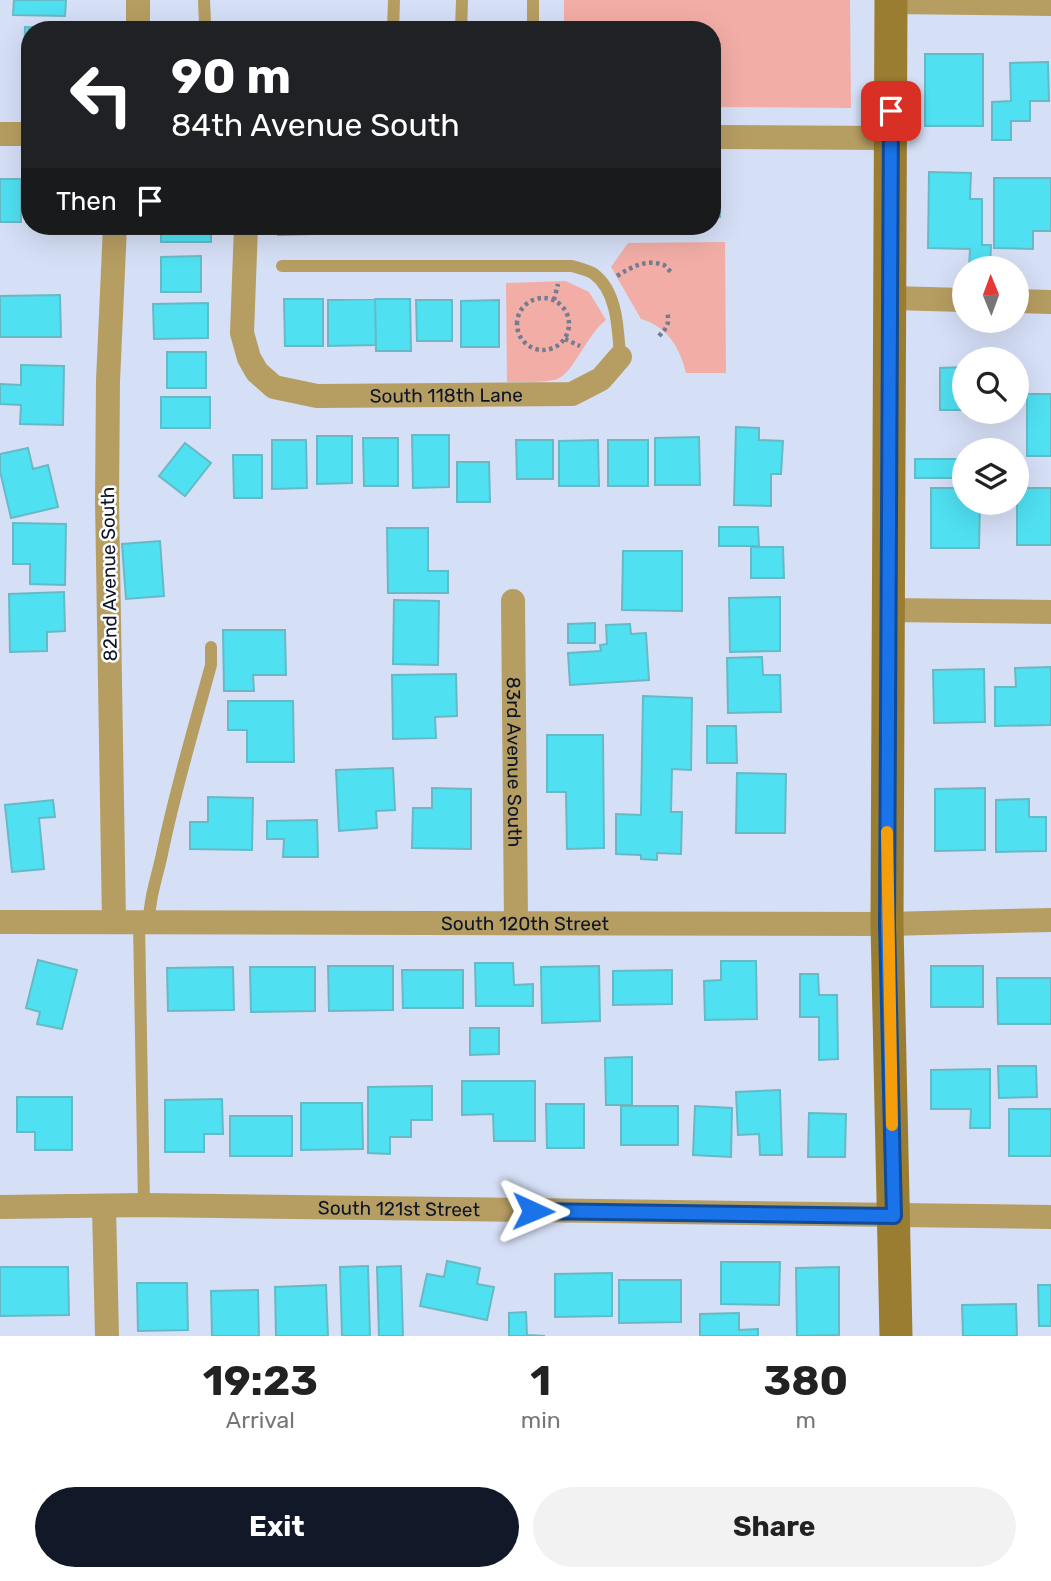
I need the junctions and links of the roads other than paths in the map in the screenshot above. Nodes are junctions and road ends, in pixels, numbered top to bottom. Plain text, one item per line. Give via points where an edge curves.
1 (138, 0) edge
2 (204, 0) edge
3 (394, 0) edge
4 (461, 0) edge
5 (533, 0) edge
6 (891, 1) edge
7 (1051, 4) edge
8 (138, 21) edge
9 (205, 21) edge
10 (393, 21) edge
11 (461, 21) edge
12 (533, 21) edge
13 (0, 134) edge
14 (21, 134) edge
15 (721, 137) edge
16 (890, 138) junction
17 (116, 235) edge
18 (246, 235) edge
19 (282, 265) dead end
20 (891, 298) junction
21 (952, 300) edge
22 (1029, 301) edge
23 (1051, 302) edge
24 (620, 358) joint
25 (513, 601) dead end
26 (887, 610) junction
27 (1051, 612) edge
28 (211, 647) dead end
29 (1051, 920) edge
30 (0, 922) edge
31 (114, 922) junction
32 (516, 922) junction
33 (144, 923) junction
34 (887, 924) junction
35 (144, 1205) junction
36 (104, 1207) junction
37 (0, 1208) edge
38 (894, 1216) junction
39 (1051, 1217) edge
40 (107, 1336) edge
41 (896, 1336) edge

1 - 8 street
2 - 9 lane
3 - 10 lane
4 - 11 lane
5 - 12 lane
6 - 7 street
6 - 16 street
13 - 14 street
15 - 16 street
16 - 20 street
17 - 31 street, 82nd Avenue South via 107,488
18 - 24 street, South 118th Lane via 242,333 257,372 274,387 317,396 572,394 601,379
19 - 24 lane via 572,266 594,274 603,286 617,315
20 - 21 street
20 - 26 street
22 - 23 street
25 - 32 street, 83rd Avenue South
26 - 27 street
26 - 34 street
28 - 33 lane via 211,665
29 - 34 street, South 120th Street
30 - 31 street, South 120th Street
31 - 33 street, South 120th Street
32 - 33 street, South 120th Street
32 - 34 street, South 120th Street
33 - 35 lane
34 - 38 street
35 - 36 street, South 121st Street
35 - 38 street, South 121st Street
36 - 37 street, South 121st Street
36 - 40 street
38 - 39 street, South 121st Street
38 - 41 street

